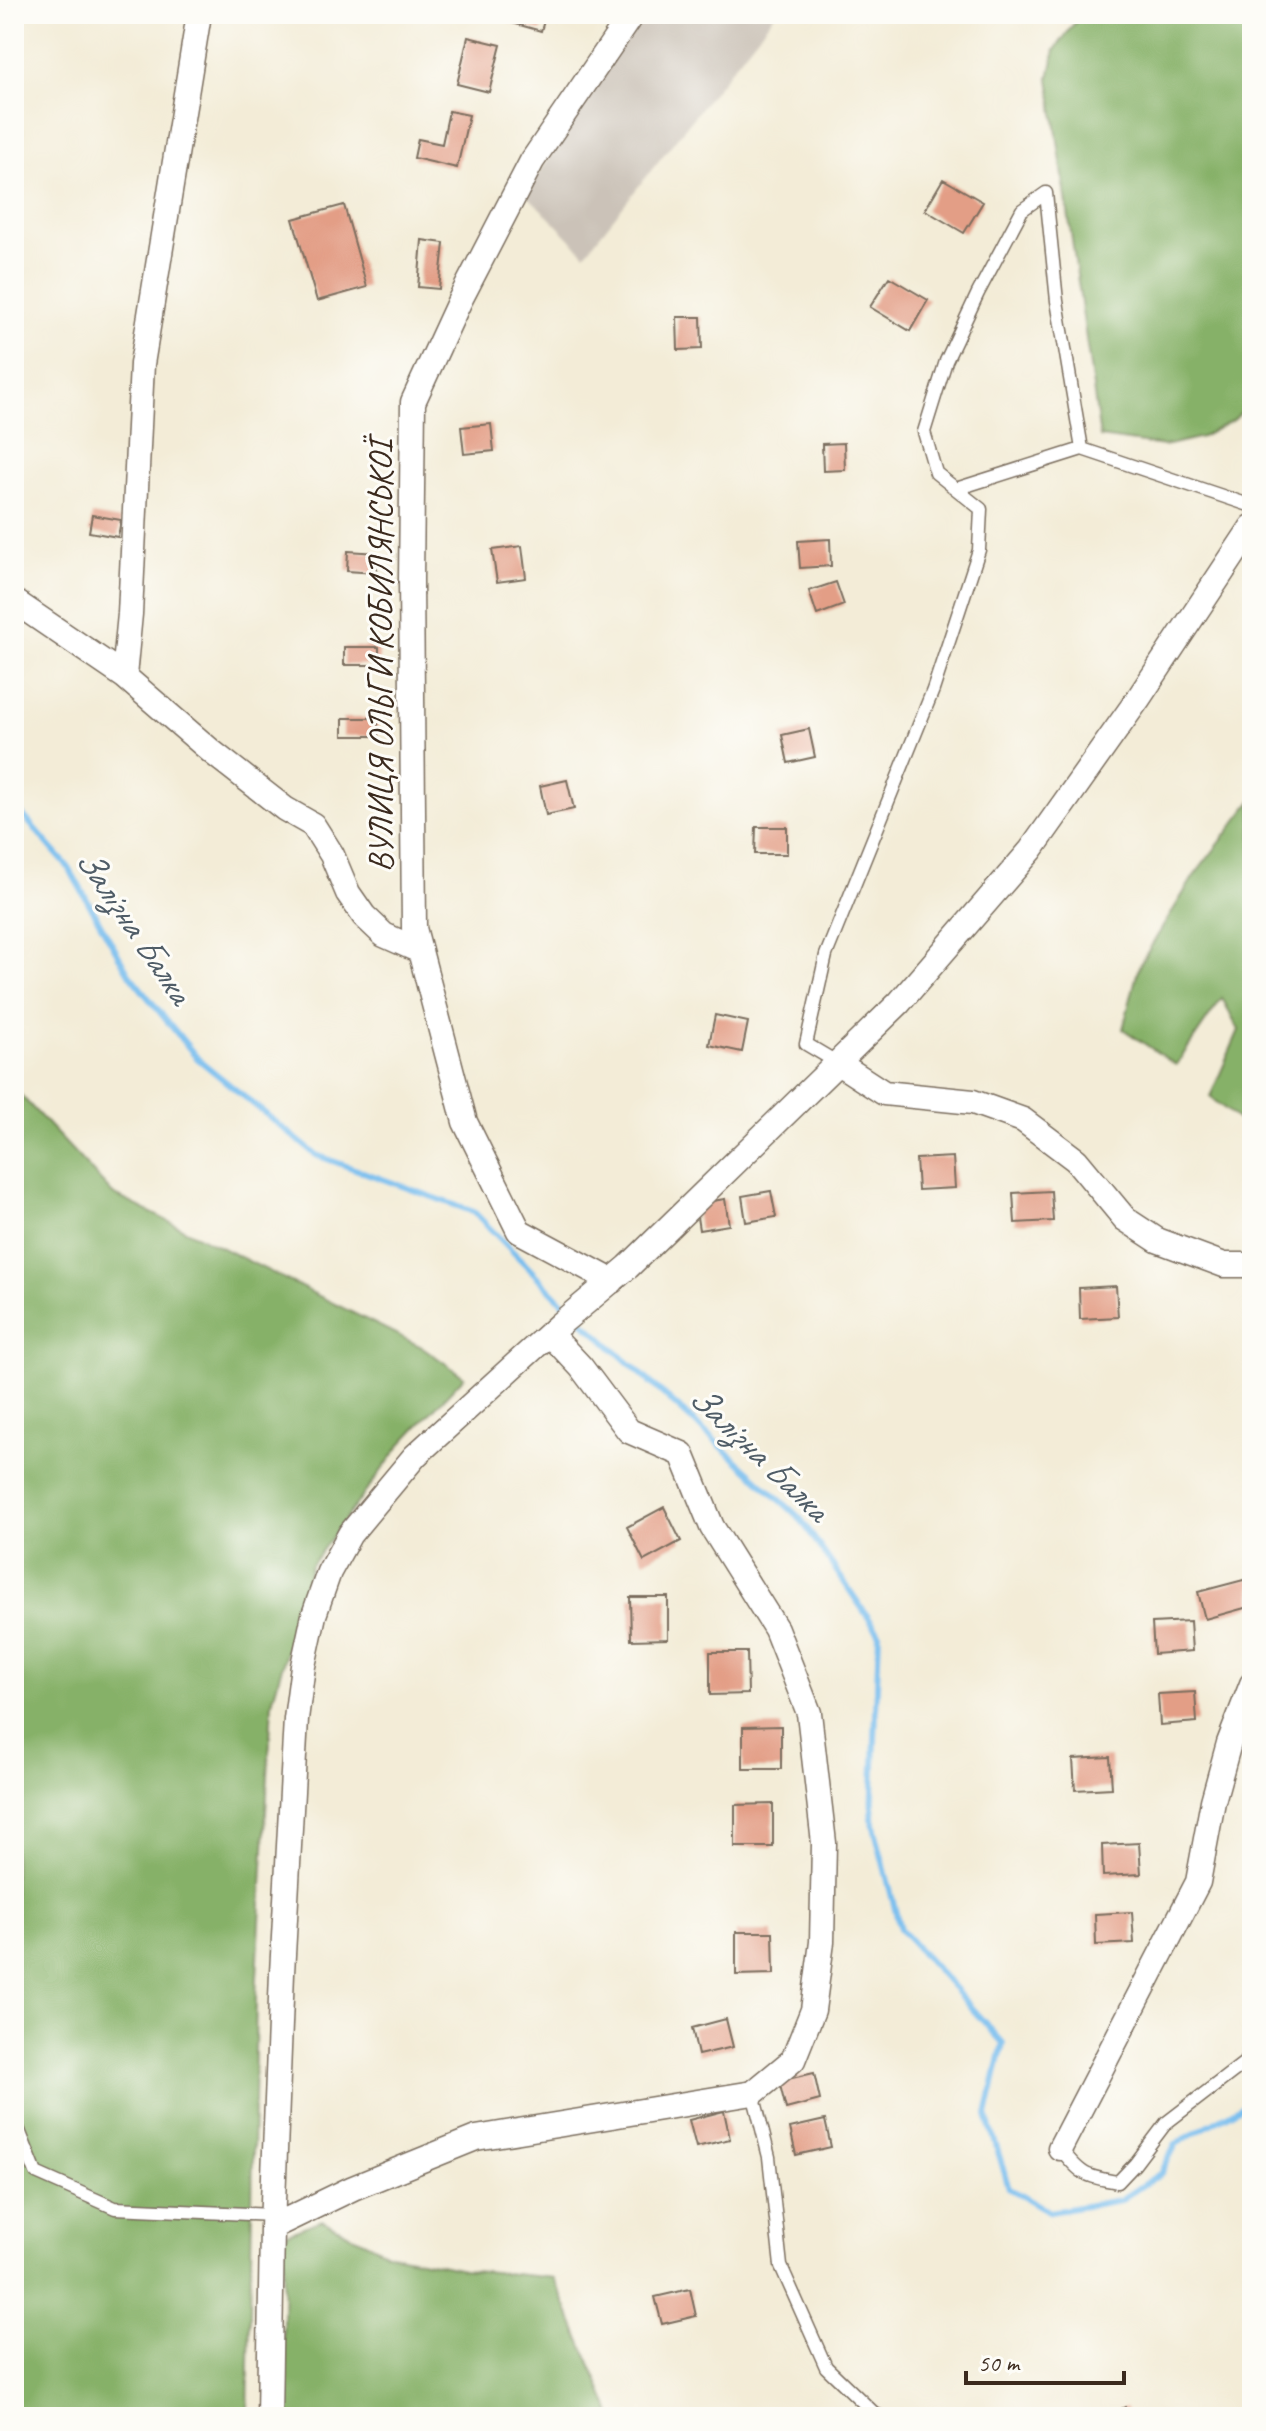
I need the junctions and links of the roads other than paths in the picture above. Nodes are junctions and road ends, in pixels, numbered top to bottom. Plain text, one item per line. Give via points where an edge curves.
1 (199, 14) edge
2 (632, 14) edge
3 (1082, 449) junction
4 (956, 489) junction
5 (1252, 506) edge
6 (1252, 527) edge
7 (14, 601) edge
8 (124, 676) junction
9 (420, 951) junction
10 (838, 1063) junction
11 (1252, 1265) edge
12 (610, 1283) junction
13 (556, 1328) junction
14 (1252, 1684) edge
15 (1252, 2057) edge
16 (753, 2093) junction
17 (14, 2118) edge
18 (1060, 2148) joint
19 (272, 2221) junction
20 (269, 2417) edge
21 (882, 2417) edge

1 - 8 street via 142,364
2 - 9 street, ВУЛИЦЯ ОЛЬГИ КОБИЛЯНСЬКОЇ via 532,161 413,402 414,928
3 - 4 lane
3 - 4 lane via 1057,301 1046,193 1022,210 978,293 946,361 924,432 936,473
3 - 5 lane
4 - 10 lane via 981,509 979,550 933,690 826,955 806,1044
6 - 10 street via 1031,850 899,1003
7 - 8 street
8 - 9 street via 212,752 313,825 364,916 384,935
9 - 12 street, ВУЛИЦЯ ОЛЬГИ КОБИЛЯНСЬКОЇ via 465,1122 519,1231
10 - 11 street via 884,1093 973,1102 1023,1120 1076,1160 1125,1219 1157,1240 1224,1265
10 - 12 street
12 - 13 street
13 - 16 street via 629,1431 682,1454 712,1527 776,1629 809,1713 824,1843 822,1942 813,2010 793,2060
13 - 19 street via 415,1456 381,1495 350,1534 314,1615 296,1719
14 - 18 street via 1213,1801 1198,1882
15 - 18 lane via 1166,2123 1118,2182 1077,2169
16 - 19 street via 476,2138
16 - 21 lane via 769,2157 781,2266 826,2367
17 - 19 lane via 36,2173 115,2208
19 - 20 street

